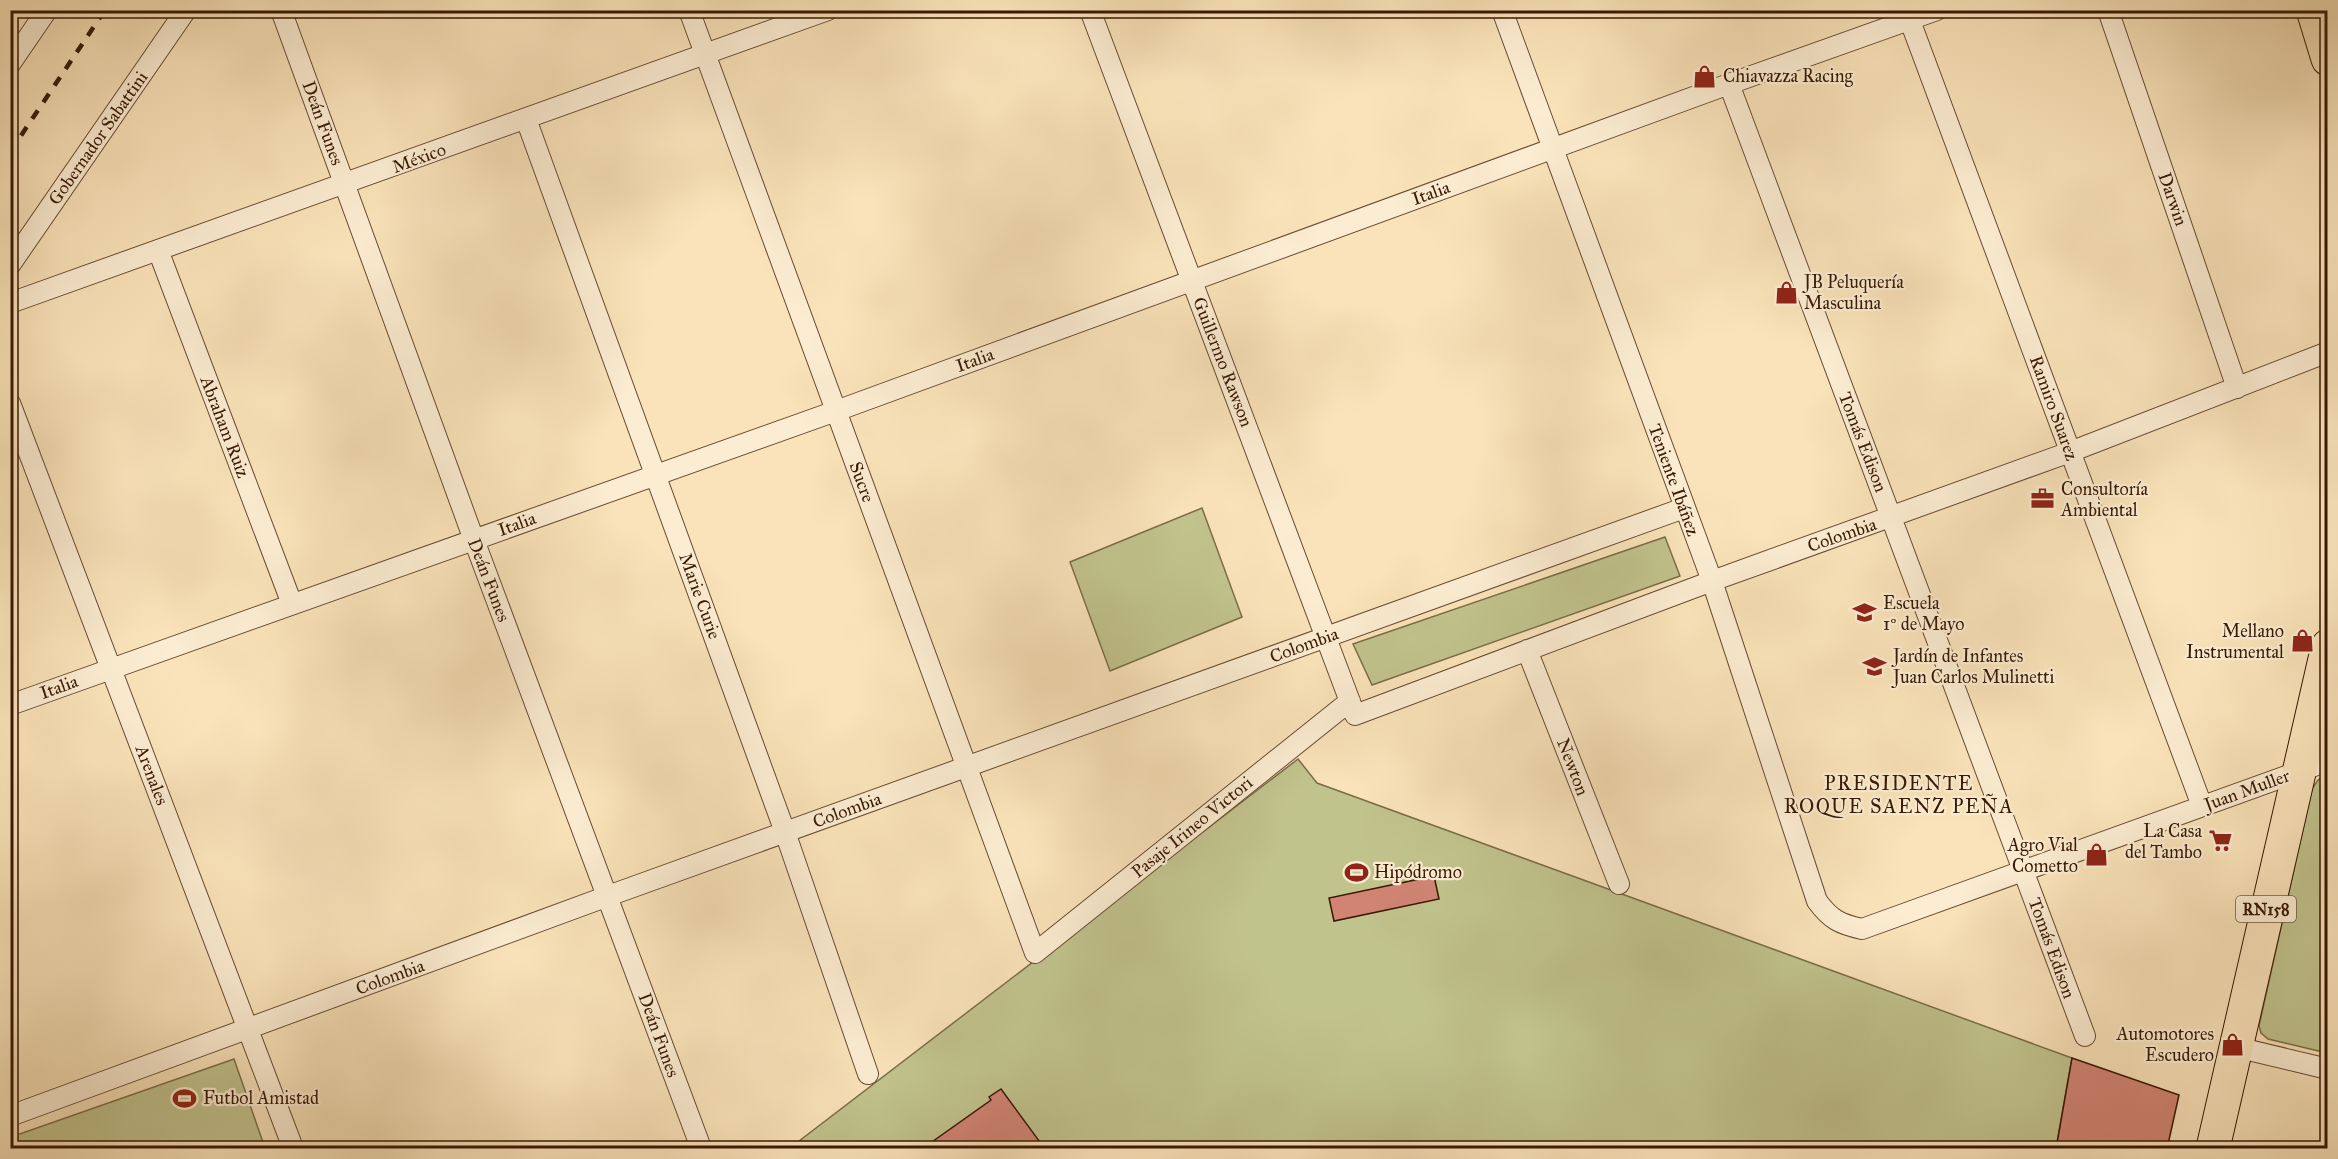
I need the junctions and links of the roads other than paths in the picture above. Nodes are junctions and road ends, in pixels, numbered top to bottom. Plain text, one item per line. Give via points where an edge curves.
1 (47, 10) edge
2 (186, 10) edge
3 (281, 10) edge
4 (689, 10) edge
5 (828, 10) edge
6 (1090, 10) edge
7 (1502, 10) edge
8 (1937, 10) edge
9 (2108, 10) edge
10 (2313, 10) edge
11 (1908, 15) edge
12 (705, 54) junction
13 (2328, 59) edge
14 (10, 64) edge
15 (1729, 84) junction
16 (526, 119) junction
17 (1553, 148) junction
18 (346, 184) junction
19 (158, 250) junction
20 (10, 265) edge
21 (1192, 280) junction
22 (10, 303) edge
23 (2328, 352) edge
24 (2237, 388) junction
25 (10, 403) edge
26 (836, 411) junction
27 (2070, 452) junction
28 (656, 474) junction
29 (1684, 508) junction
30 (1892, 518) junction
31 (474, 540) junction
32 (1712, 581) junction
33 (292, 604) junction
34 (1326, 637) junction
35 (2328, 646) edge
36 (1527, 650) junction
37 (112, 668) junction
38 (10, 705) edge
39 (1353, 708) junction
40 (2313, 766) edge
41 (966, 768) junction
42 (2202, 806) junction
43 (784, 832) junction
44 (2024, 870) junction
45 (1619, 884) dead end
46 (608, 896) junction
47 (1862, 929) joint
48 (1035, 953) joint
49 (248, 1030) junction
50 (2085, 1036) dead end
51 (2236, 1047) junction
52 (2328, 1069) edge
53 (868, 1074) dead end
54 (10, 1116) edge
55 (292, 1149) edge
56 (701, 1149) edge
57 (2213, 1149) edge

1 - 14 street
2 - 20 street, Gobernador Sabattini
3 - 18 street, Deán Funes
4 - 12 street, Sucre
5 - 12 street, México
6 - 21 street, Guillermo Rawson
7 - 17 street, Teniente Ibáñez
8 - 11 street, Italia
9 - 24 street, Darwin
10 - 13 highway
11 - 15 street, Italia
11 - 27 street, Ramiro Suarez
12 - 16 street, México
12 - 26 street, Sucre
15 - 17 street, Italia
15 - 30 street, Tomás Edison
16 - 18 street, México
16 - 28 street, Marie Curie
17 - 21 street, Italia
17 - 29 street, Teniente Ibáñez
18 - 19 street, México
18 - 31 street, Deán Funes
19 - 22 street, México
19 - 33 street, Abraham Ruiz
21 - 26 street, Italia
21 - 34 street, Guillermo Rawson
23 - 24 street, Colombia
24 - 27 street, Colombia
25 - 37 street, Arenales
26 - 28 street, Italia
26 - 41 street, Sucre
27 - 30 street, Colombia
27 - 42 street, Ramiro Suarez
28 - 31 street, Italia
28 - 43 street, Marie Curie
29 - 32 street, Teniente Ibáñez
29 - 34 street, Colombia
30 - 32 street, Colombia
30 - 44 street, Tomás Edison
31 - 33 street, Italia
31 - 46 street, Deán Funes
32 - 36 street, Colombia
32 - 47 street, Teniente Ibáñez via 1817,901 1841,924
33 - 37 street, Italia
34 - 39 street, Guillermo Rawson
34 - 41 street, Colombia
35 - 40 highway, RN158
36 - 39 street, Colombia
36 - 45 street, Newton
37 - 38 street, Italia
37 - 49 street, Arenales
39 - 48 street, Pasaje Irineo Victori
40 - 42 street, Juan Muller
40 - 51 highway, RN158
41 - 43 street, Colombia
41 - 48 street, Sucre
42 - 44 street, Juan Muller
43 - 46 street, Colombia
43 - 53 street, Marie Curie
44 - 47 street, Juan Muller
44 - 50 street, Tomás Edison
46 - 49 street, Colombia
46 - 56 street, Deán Funes
49 - 54 street, Colombia
49 - 55 street, Arenales
51 - 52 street
51 - 57 highway, RN158

